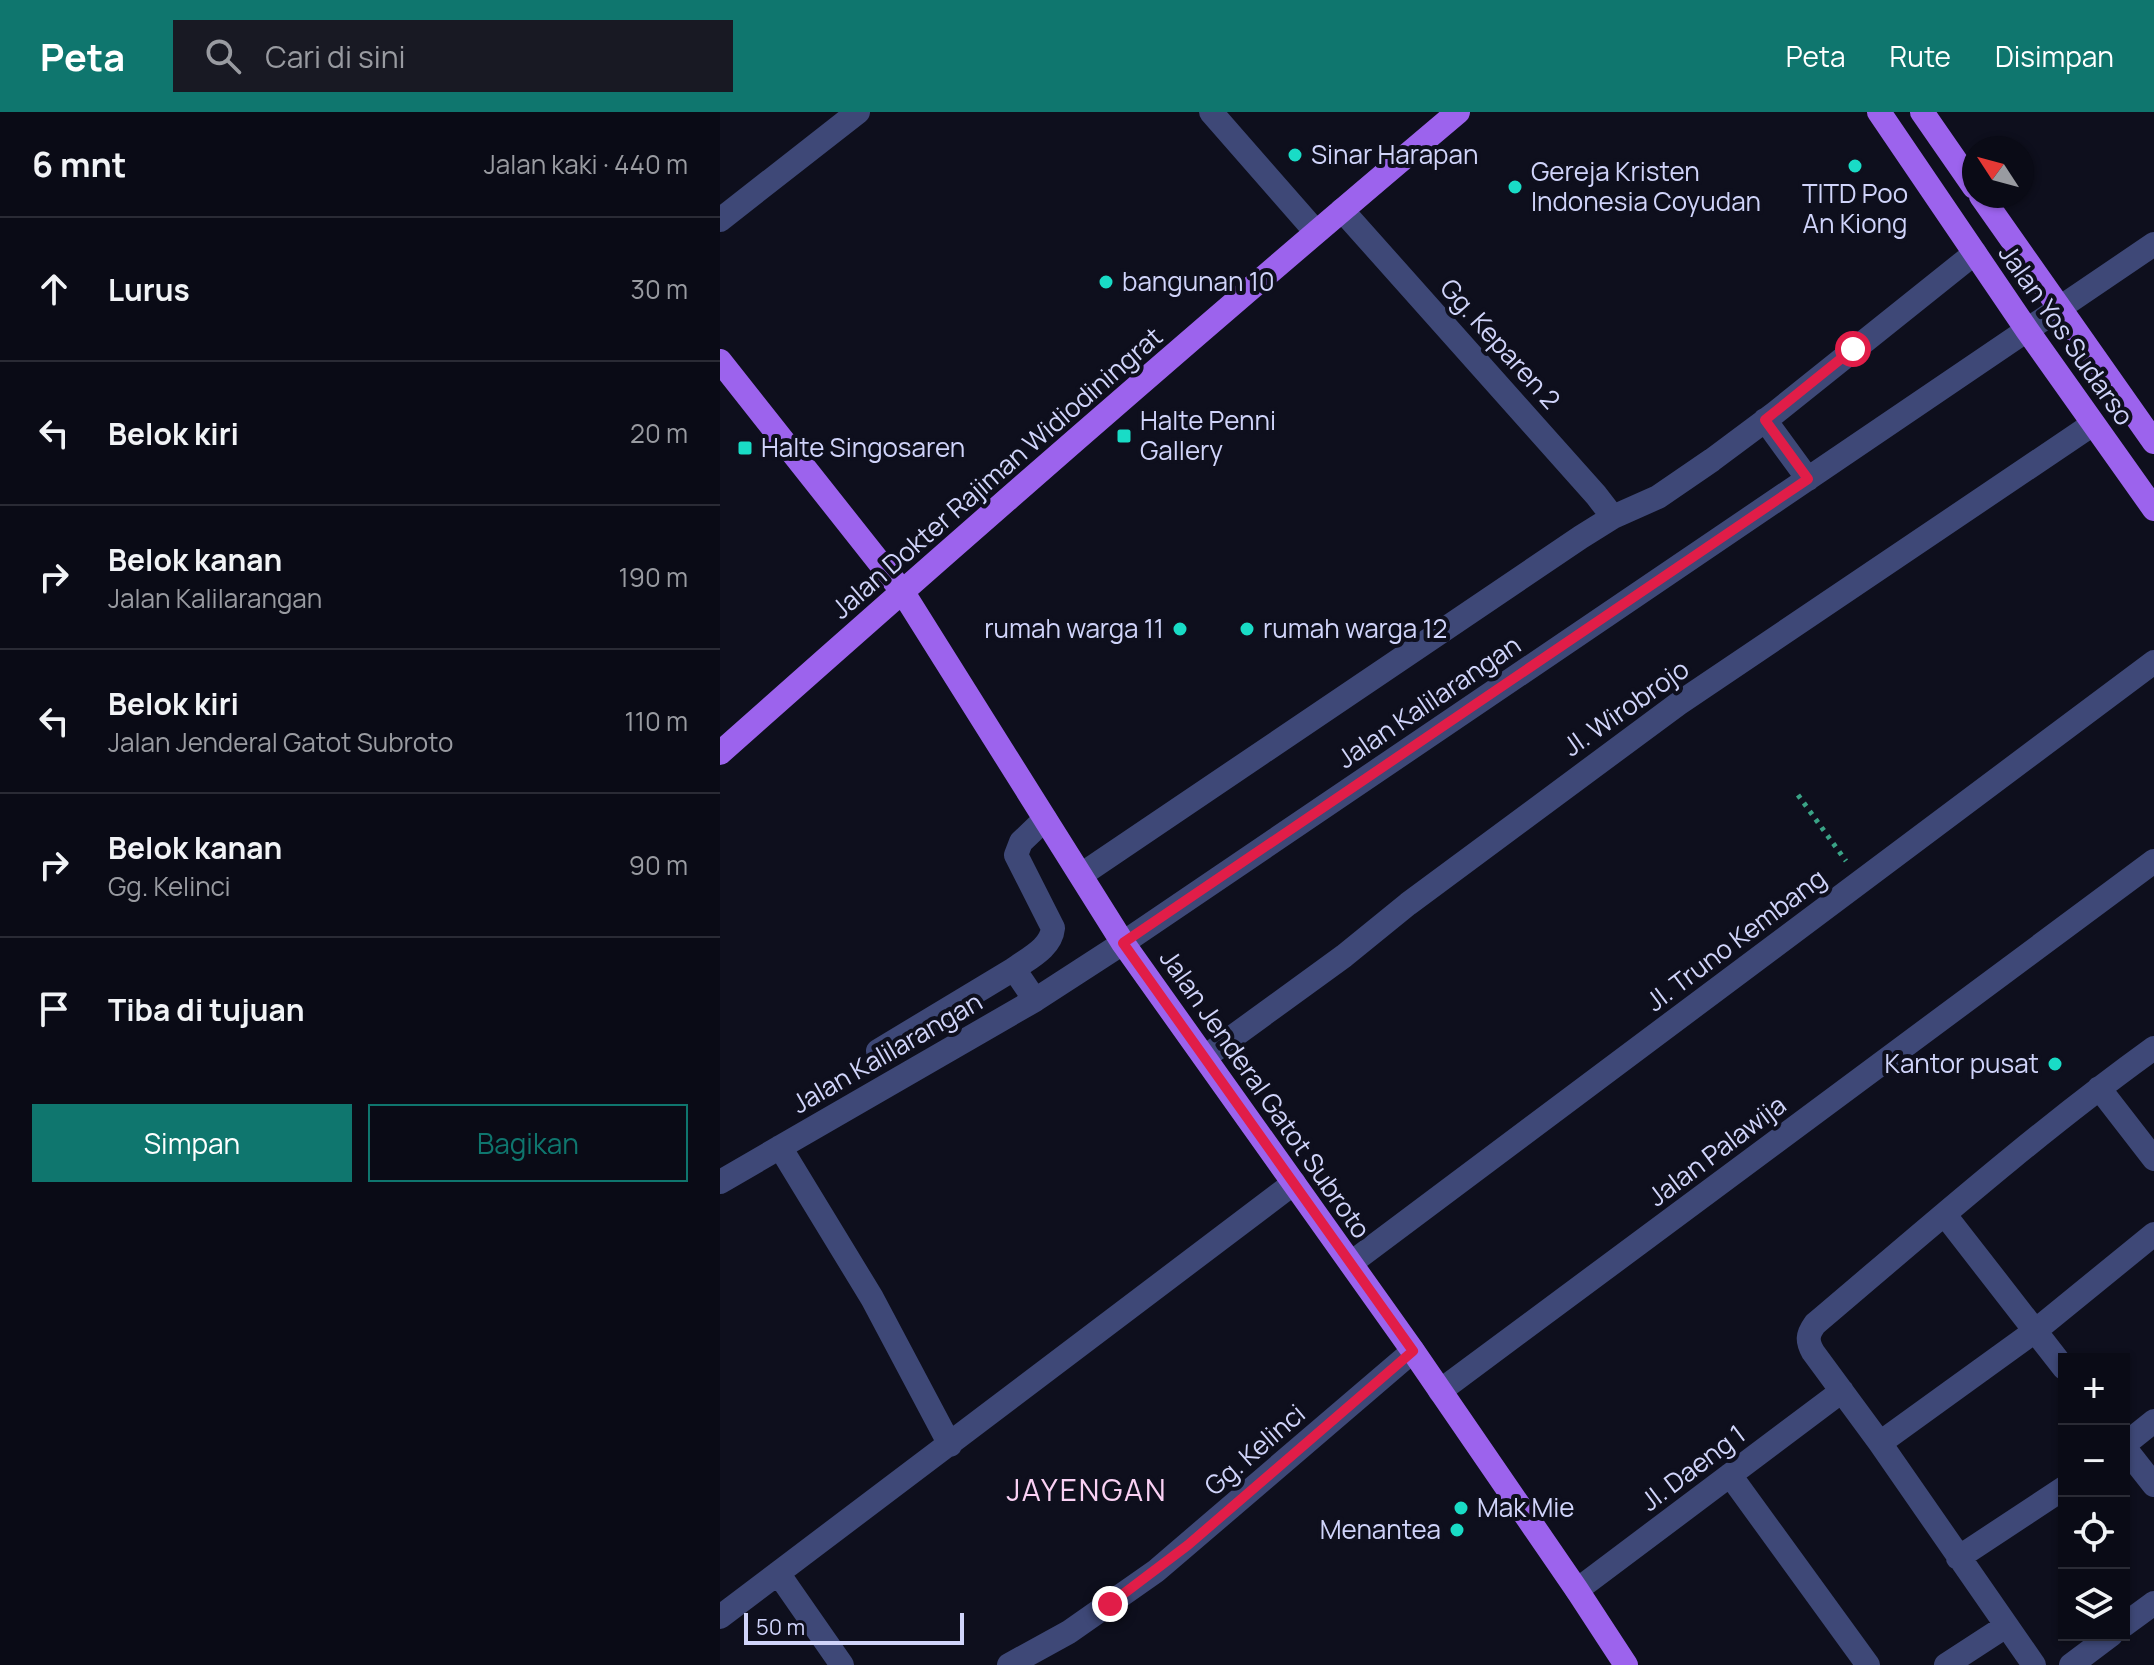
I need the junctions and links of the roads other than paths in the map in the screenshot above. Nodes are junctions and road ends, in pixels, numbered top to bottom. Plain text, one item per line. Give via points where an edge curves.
1 (858, 112) edge
2 (1211, 112) edge
3 (1458, 112) edge
4 (1879, 112) edge
5 (1922, 112) edge
6 (1962, 170) edge
7 (1989, 208) edge
8 (1342, 210) junction
9 (720, 220) edge
10 (1316, 232) junction
11 (2154, 244) edge
12 (1975, 253) junction
13 (2059, 307) junction
14 (2027, 330) junction
15 (720, 361) edge
16 (1765, 420) junction
17 (2093, 424) junction
18 (2154, 442) edge
19 (1808, 479) junction
20 (2154, 509) edge
21 (1613, 517) junction
22 (902, 591) junction
23 (2154, 662) edge
24 (720, 753) edge
25 (1045, 819) junction
26 (2154, 861) edge
27 (1081, 875) junction
28 (1123, 943) junction
29 (1014, 969) junction
30 (1035, 1000) junction
31 (2154, 1048) edge
32 (878, 1051) dead end
33 (1205, 1057) junction
34 (2099, 1088) junction
35 (780, 1147) junction
36 (2154, 1159) edge
37 (720, 1182) edge
38 (1294, 1183) junction
39 (1945, 1215) junction
40 (2154, 1234) edge
41 (1351, 1263) junction
42 (2035, 1331) junction
43 (1413, 1351) junction
44 (2058, 1360) edge
45 (1440, 1391) junction
46 (1842, 1391) junction
47 (2154, 1421) edge
48 (2130, 1441) edge
49 (1880, 1443) junction
50 (950, 1445) junction
51 (2130, 1454) edge
52 (1730, 1475) junction
53 (2154, 1485) edge
54 (2058, 1492) edge
55 (1958, 1558) junction
56 (778, 1573) junction
57 (1577, 1590) junction
58 (2154, 1603) edge
59 (720, 1617) edge
60 (2130, 1621) edge
61 (2006, 1626) junction
62 (2103, 1641) edge
63 (842, 1665) edge
64 (1009, 1665) edge
65 (1626, 1665) edge
66 (1868, 1665) edge
67 (1946, 1665) edge
68 (2034, 1665) edge
69 (2071, 1665) edge

1 - 9 street
2 - 10 street
3 - 8 main road, Jalan Dokter Rajiman Widiodiningrat
4 - 12 main road, Jalan Yos Sudarso
5 - 6 main road
7 - 13 main road, Jalan Yos Sudarso
8 - 10 main road, Jalan Dokter Rajiman Widiodiningrat
8 - 21 street, Gg. Keparen 2
10 - 22 main road, Jalan Dokter Rajiman Widiodiningrat
11 - 13 street, Jalan Kalilarangan
12 - 14 main road, Jalan Yos Sudarso
12 - 16 street
13 - 14 street, Jalan Kalilarangan
13 - 18 main road, Jalan Yos Sudarso
14 - 17 main road, Jalan Yos Sudarso
14 - 19 street, Jalan Kalilarangan
15 - 22 main road, Jalan Jenderal Gatot Subroto
16 - 19 street
16 - 21 street via 1658,497
17 - 20 main road, Jalan Yos Sudarso
17 - 33 street, Jl. Wirobrojo via 1678,704
19 - 28 street, Jalan Kalilarangan
21 - 27 street
22 - 24 main road, Jalan Dokter Rajiman Widiodiningrat
22 - 25 main road, Jalan Jenderal Gatot Subroto
23 - 41 street, Jl. Truno Kembang
25 - 27 main road, Jalan Jenderal Gatot Subroto
25 - 29 street via 1021,842 1016,855 1053,933 1048,944
26 - 45 street, Jalan Palawija
27 - 28 main road, Jalan Jenderal Gatot Subroto
28 - 30 street, Jalan Kalilarangan
28 - 33 main road, Jalan Jenderal Gatot Subroto
29 - 30 street
29 - 32 street
30 - 35 street, Jalan Kalilarangan
31 - 34 street
33 - 38 main road, Jalan Jenderal Gatot Subroto
34 - 36 street
34 - 39 street
35 - 37 street, Jalan Kalilarangan
35 - 50 street via 872,1298
38 - 41 main road, Jalan Jenderal Gatot Subroto
38 - 50 street
39 - 42 street
39 - 46 street via 1809,1332 1813,1352
40 - 42 street
41 - 43 main road, Jalan Jenderal Gatot Subroto
42 - 44 street
42 - 49 street
43 - 45 main road, Jalan Jenderal Gatot Subroto
43 - 64 street, Gg. Kelinci via 1156,1571 1069,1632
45 - 57 main road, Jalan Jenderal Gatot Subroto
46 - 49 street
46 - 52 street, Jl. Daeng 1
47 - 48 street
49 - 55 street
50 - 56 street
51 - 53 street
52 - 57 street, Jl. Daeng 1
52 - 66 street
54 - 55 street
55 - 61 street
56 - 59 street
56 - 63 street
57 - 65 main road, Jalan Jenderal Gatot Subroto
58 - 60 street
61 - 67 street
61 - 68 street
62 - 69 street

